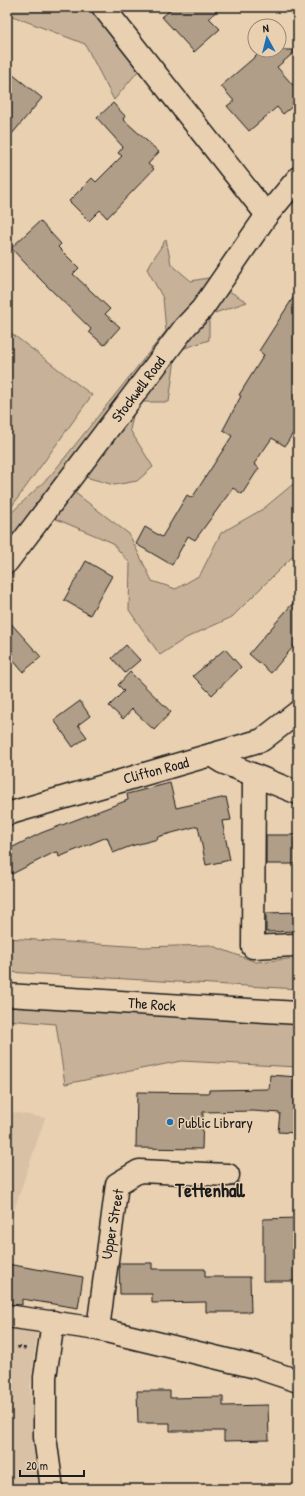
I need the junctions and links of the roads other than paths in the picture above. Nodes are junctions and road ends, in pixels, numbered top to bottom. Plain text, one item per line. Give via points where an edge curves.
1 (103, 7) edge
2 (298, 178) edge
3 (267, 214) junction
4 (7, 562) edge
5 (298, 712) edge
6 (211, 755) junction
7 (254, 775) junction
8 (298, 793) edge
9 (7, 814) edge
10 (294, 945) dead end
11 (7, 994) edge
12 (298, 1013) edge
13 (228, 1175) dead end
14 (7, 1316) edge
15 (53, 1322) junction
16 (98, 1329) junction
17 (298, 1381) edge
18 (52, 1489) edge

1 - 3 main road
2 - 3 main road, Stockwell Road
3 - 4 main road, Stockwell Road via 202,309 177,338
5 - 6 main road, Clifton Road via 262,740
6 - 7 main road
6 - 9 main road, Clifton Road
7 - 8 main road
7 - 10 main road via 253,947
11 - 12 main road, The Rock
13 - 16 main road, Upper Street via 139,1171 117,1184
14 - 15 main road
15 - 16 main road
15 - 18 main road via 45,1377 45,1437
16 - 17 main road via 256,1367

